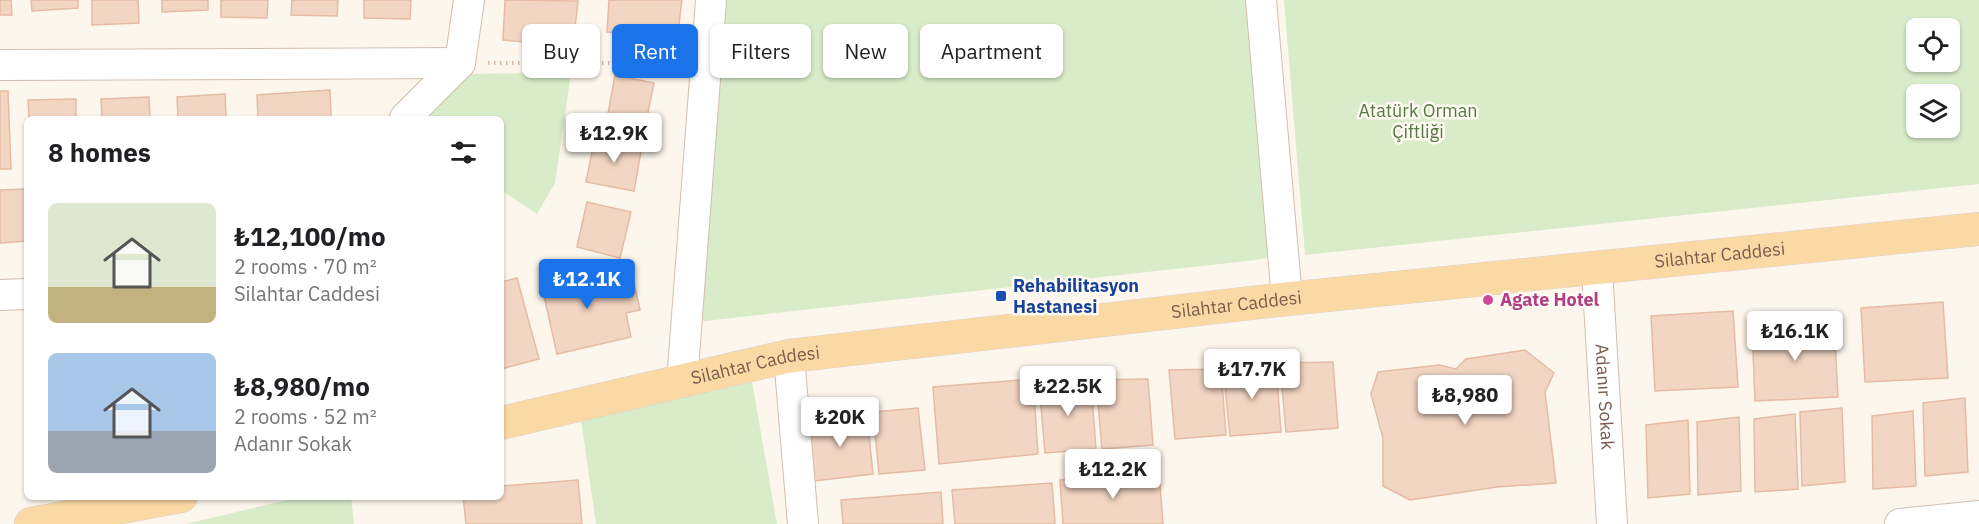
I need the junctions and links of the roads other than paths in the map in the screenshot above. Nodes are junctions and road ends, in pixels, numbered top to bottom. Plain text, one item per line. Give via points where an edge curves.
1 (469, 0) edge
2 (711, 0) edge
3 (1261, 0) edge
4 (460, 63) junction
5 (0, 65) edge
6 (407, 116) edge
7 (1979, 229) edge
8 (1597, 269) junction
9 (24, 294) edge
10 (0, 295) edge
11 (1287, 299) junction
12 (789, 356) junction
13 (682, 382) junction
14 (504, 422) edge
15 (160, 500) edge
16 (1979, 516) edge
17 (31, 524) edge
18 (803, 524) edge
19 (1612, 524) edge
20 (1900, 524) edge

1 - 4 street
2 - 13 street
3 - 11 street
4 - 5 street
4 - 6 street
7 - 8 main road, Silahtar Caddesi
8 - 11 main road, Silahtar Caddesi
8 - 19 street, Adanır Sokak
9 - 10 street
11 - 12 main road, Silahtar Caddesi
12 - 13 main road, Silahtar Caddesi
12 - 18 street
13 - 14 main road, Silahtar Caddesi
15 - 17 main road
16 - 20 street

